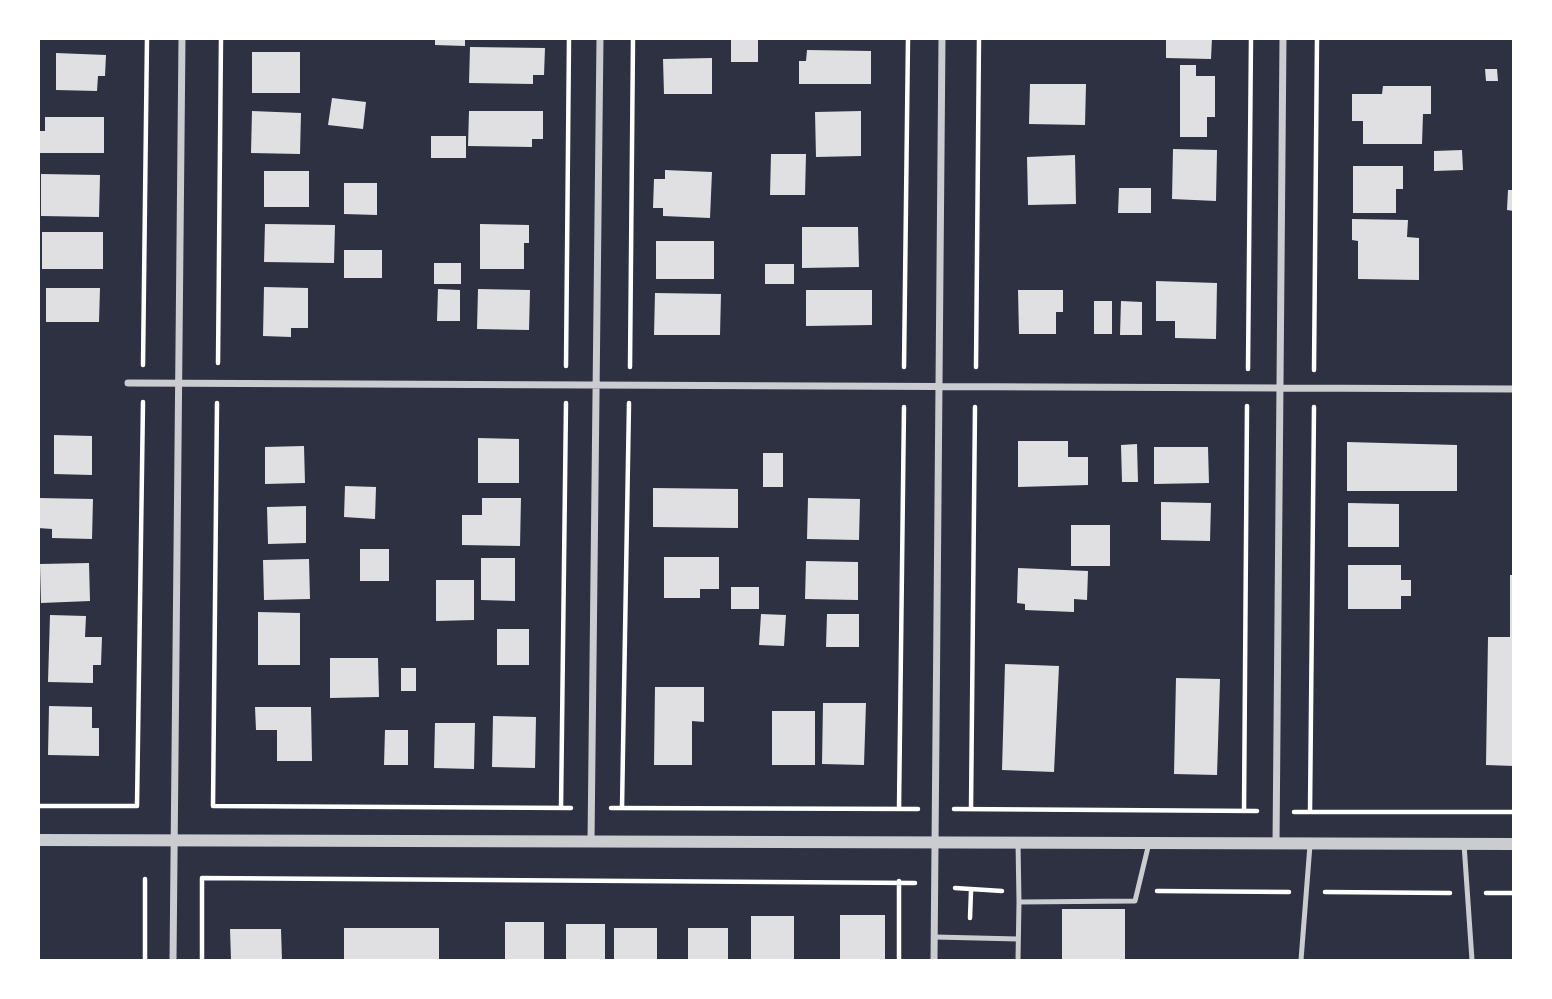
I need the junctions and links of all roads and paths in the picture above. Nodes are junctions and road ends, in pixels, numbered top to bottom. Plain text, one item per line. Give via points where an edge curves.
1 (147, 38) edge
2 (182, 38) edge
3 (221, 38) edge
4 (569, 38) edge
5 (600, 38) edge
6 (632, 38) edge
7 (908, 38) edge
8 (943, 38) edge
9 (979, 38) edge
10 (1251, 38) edge
11 (1283, 38) edge
12 (1317, 38) edge
13 (128, 383) dead end
14 (143, 384) junction
15 (177, 384) junction
16 (218, 385) junction
17 (566, 386) junction
18 (598, 386) junction
19 (630, 386) junction
20 (1248, 387) junction
21 (1281, 387) junction
22 (904, 388) junction
23 (938, 388) junction
24 (975, 388) junction
25 (1314, 388) junction
26 (1514, 389) edge
27 (38, 806) edge
28 (561, 808) junction
29 (592, 808) junction
30 (622, 808) junction
31 (900, 809) junction
32 (935, 809) junction
33 (971, 809) junction
34 (1244, 811) junction
35 (1275, 812) junction
36 (1310, 812) junction
37 (1514, 812) edge
38 (38, 840) edge
39 (173, 840) junction
40 (591, 841) junction
41 (935, 842) junction
42 (1018, 842) junction
43 (1149, 843) junction
44 (1276, 844) junction
45 (1310, 844) junction
46 (1464, 844) junction
47 (1514, 844) edge
48 (145, 879) dead end
49 (900, 881) junction
50 (935, 886) junction
51 (1018, 891) junction
52 (1137, 891) junction
53 (1307, 892) junction
54 (1467, 893) junction
55 (1514, 893) edge
56 (1019, 902) junction
57 (935, 937) junction
58 (1018, 939) junction
59 (145, 961) edge
60 (173, 961) edge
61 (202, 961) edge
62 (899, 961) edge
63 (934, 961) edge
64 (1018, 961) edge
65 (1301, 961) edge
66 (1472, 961) edge

1 - 14 path
2 - 15 street
3 - 16 path
4 - 17 path
5 - 18 street
6 - 19 path
7 - 22 path
8 - 23 street
9 - 24 path
10 - 20 path
11 - 21 street
12 - 25 path
13 - 14 street
14 - 15 street
14 - 27 path via 137,806
15 - 16 street
15 - 39 street
16 - 17 street
16 - 28 path via 213,806
17 - 18 street
17 - 28 path
18 - 19 street
18 - 29 street
19 - 22 street
19 - 30 path
20 - 21 street
20 - 24 street
20 - 34 path
21 - 25 street
21 - 35 street
22 - 23 street
22 - 31 path
23 - 24 street
23 - 32 street
24 - 33 path
25 - 26 street
25 - 36 path
28 - 29 path
29 - 30 path
29 - 40 street
30 - 31 path
31 - 32 path
32 - 33 path
32 - 41 street
33 - 34 path
34 - 35 path
35 - 36 path
35 - 44 street
36 - 37 path
38 - 39 street
39 - 40 street
39 - 60 street
40 - 41 street
41 - 42 street
41 - 50 street
42 - 43 street
42 - 51 lane
43 - 44 street
43 - 52 lane
44 - 45 street
45 - 46 street
45 - 53 lane
46 - 47 street
46 - 54 lane
48 - 59 path
49 - 50 path
49 - 61 path via 202,878
49 - 62 path
50 - 51 path
50 - 57 street
51 - 56 lane
52 - 53 path
52 - 56 lane via 1135,901
53 - 54 path
53 - 65 lane
54 - 55 path
54 - 66 lane
56 - 58 lane
57 - 58 lane
57 - 63 street
58 - 64 lane

